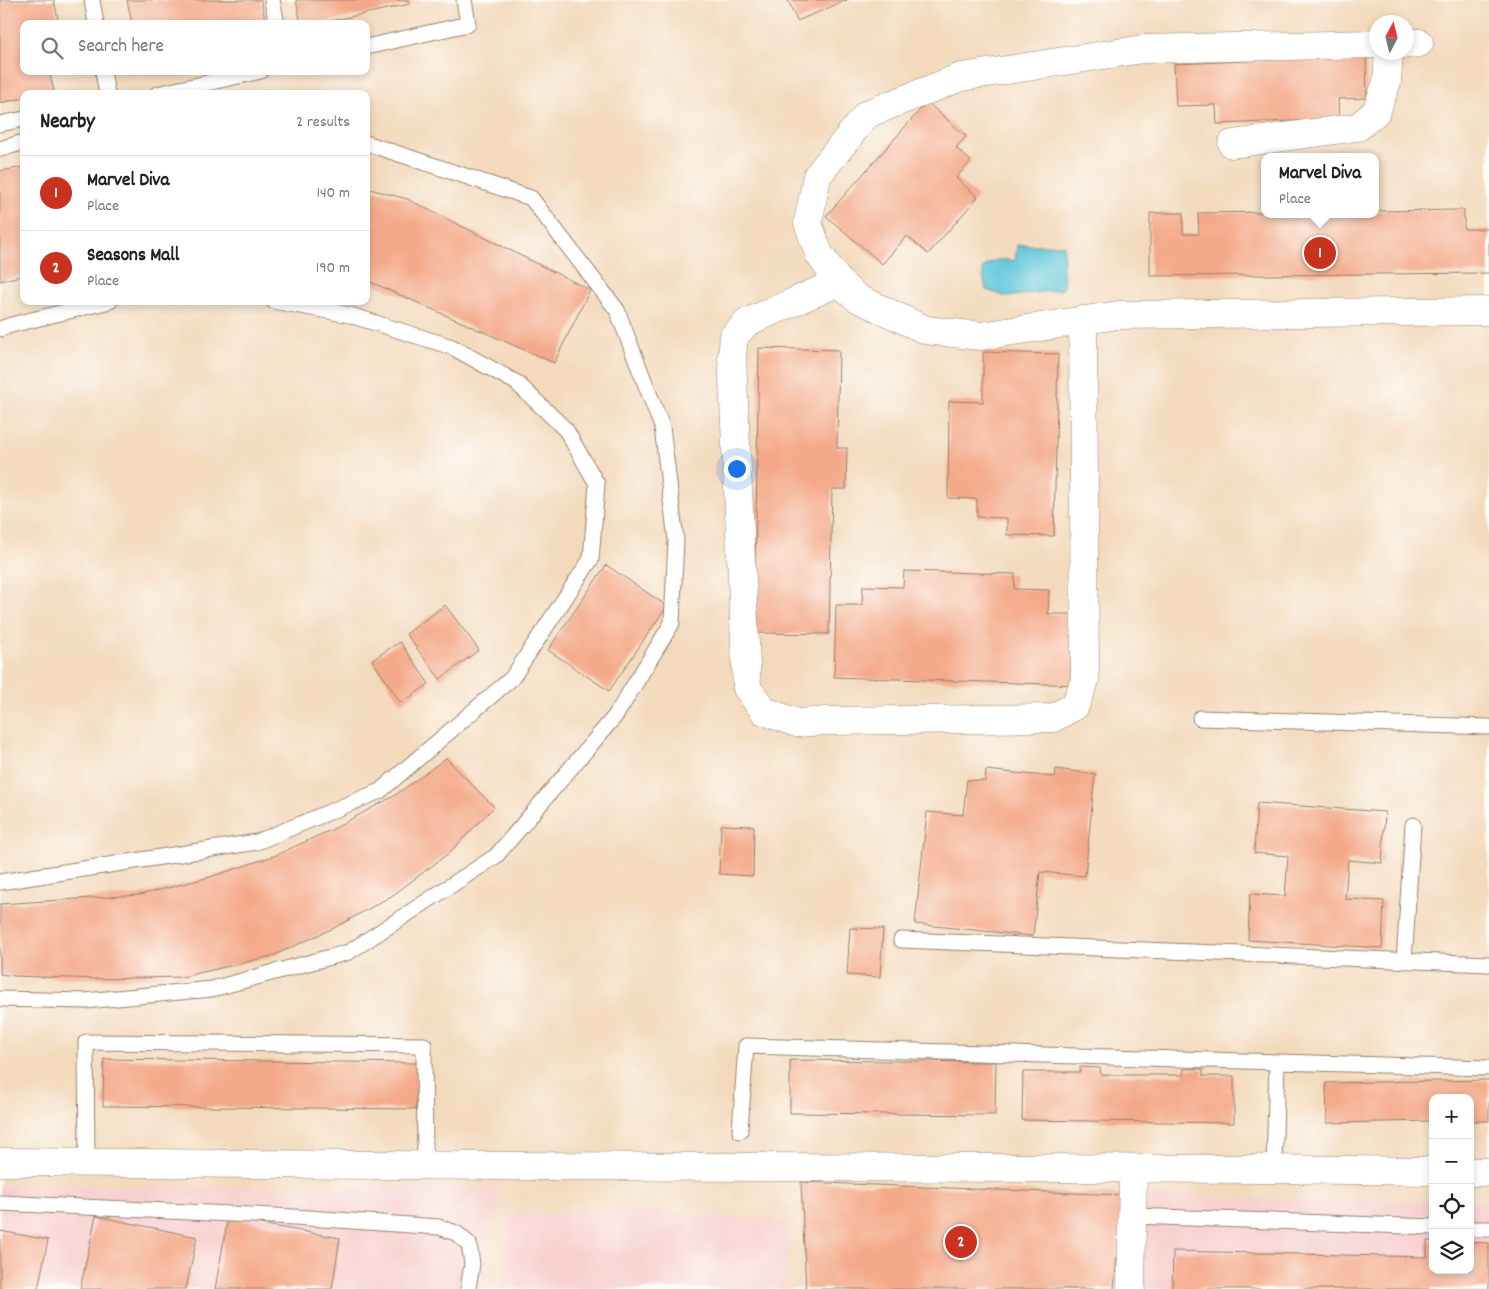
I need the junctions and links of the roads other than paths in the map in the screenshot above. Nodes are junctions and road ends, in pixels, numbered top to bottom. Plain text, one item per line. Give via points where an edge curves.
1 (92, 0) edge
2 (272, 0) edge
3 (464, 0) edge
4 (95, 20) edge
5 (276, 20) edge
6 (1369, 44) edge
7 (370, 46) edge
8 (1388, 60) edge
9 (104, 75) edge
10 (243, 75) edge
11 (106, 90) edge
12 (175, 90) edge
13 (20, 120) edge
14 (0, 124) edge
15 (20, 143) edge
16 (370, 144) edge
17 (1232, 144) dead end
18 (0, 148) edge
19 (839, 282) junction
20 (93, 305) edge
21 (295, 305) edge
22 (1489, 311) edge
23 (1082, 320) junction
24 (0, 329) edge
25 (1200, 718) dead end
26 (1489, 727) edge
27 (1413, 825) dead end
28 (0, 882) edge
29 (901, 940) dead end
30 (1404, 961) junction
31 (1489, 964) edge
32 (0, 999) edge
33 (1277, 1062) junction
34 (1489, 1068) edge
35 (740, 1131) dead end
36 (0, 1162) edge
37 (87, 1163) junction
38 (425, 1165) junction
39 (1133, 1168) junction
40 (1274, 1169) junction
41 (1429, 1171) edge
42 (1474, 1172) edge
43 (1489, 1172) edge
44 (0, 1203) edge
45 (1133, 1216) junction
46 (1429, 1227) edge
47 (1474, 1229) edge
48 (1489, 1229) edge
49 (468, 1289) edge
50 (1131, 1289) edge

1 - 4 lane
2 - 5 lane
3 - 7 lane via 468,24
6 - 19 street via 1143,49 961,77 867,114 817,176 808,223 819,254
8 - 17 street via 1387,82 1376,112 1358,127
9 - 11 lane
10 - 12 lane
13 - 14 lane
15 - 18 lane
16 - 32 lane via 532,198 617,310 662,427 676,540 672,623 616,715 496,856 349,952 212,989 85,1001
19 - 23 street via 857,298 926,330 981,336
19 - 23 street via 748,322 734,336 732,357 747,688 764,711 797,723 1053,718 1075,706 1085,680
20 - 24 lane
21 - 28 lane via 350,315 452,347 517,383 566,430 597,484 591,559 512,678 380,791 257,842
22 - 23 street via 1118,316
25 - 26 lane
27 - 30 lane
29 - 30 lane
30 - 31 lane
33 - 34 lane
33 - 35 lane via 746,1046
33 - 40 lane
36 - 37 street
37 - 38 street
37 - 38 lane via 86,1042 424,1045
38 - 39 street
39 - 40 street
39 - 45 street
40 - 41 street
42 - 43 street
44 - 49 lane via 439,1227 456,1233 469,1244 472,1264
45 - 46 lane
45 - 50 street
47 - 48 lane

